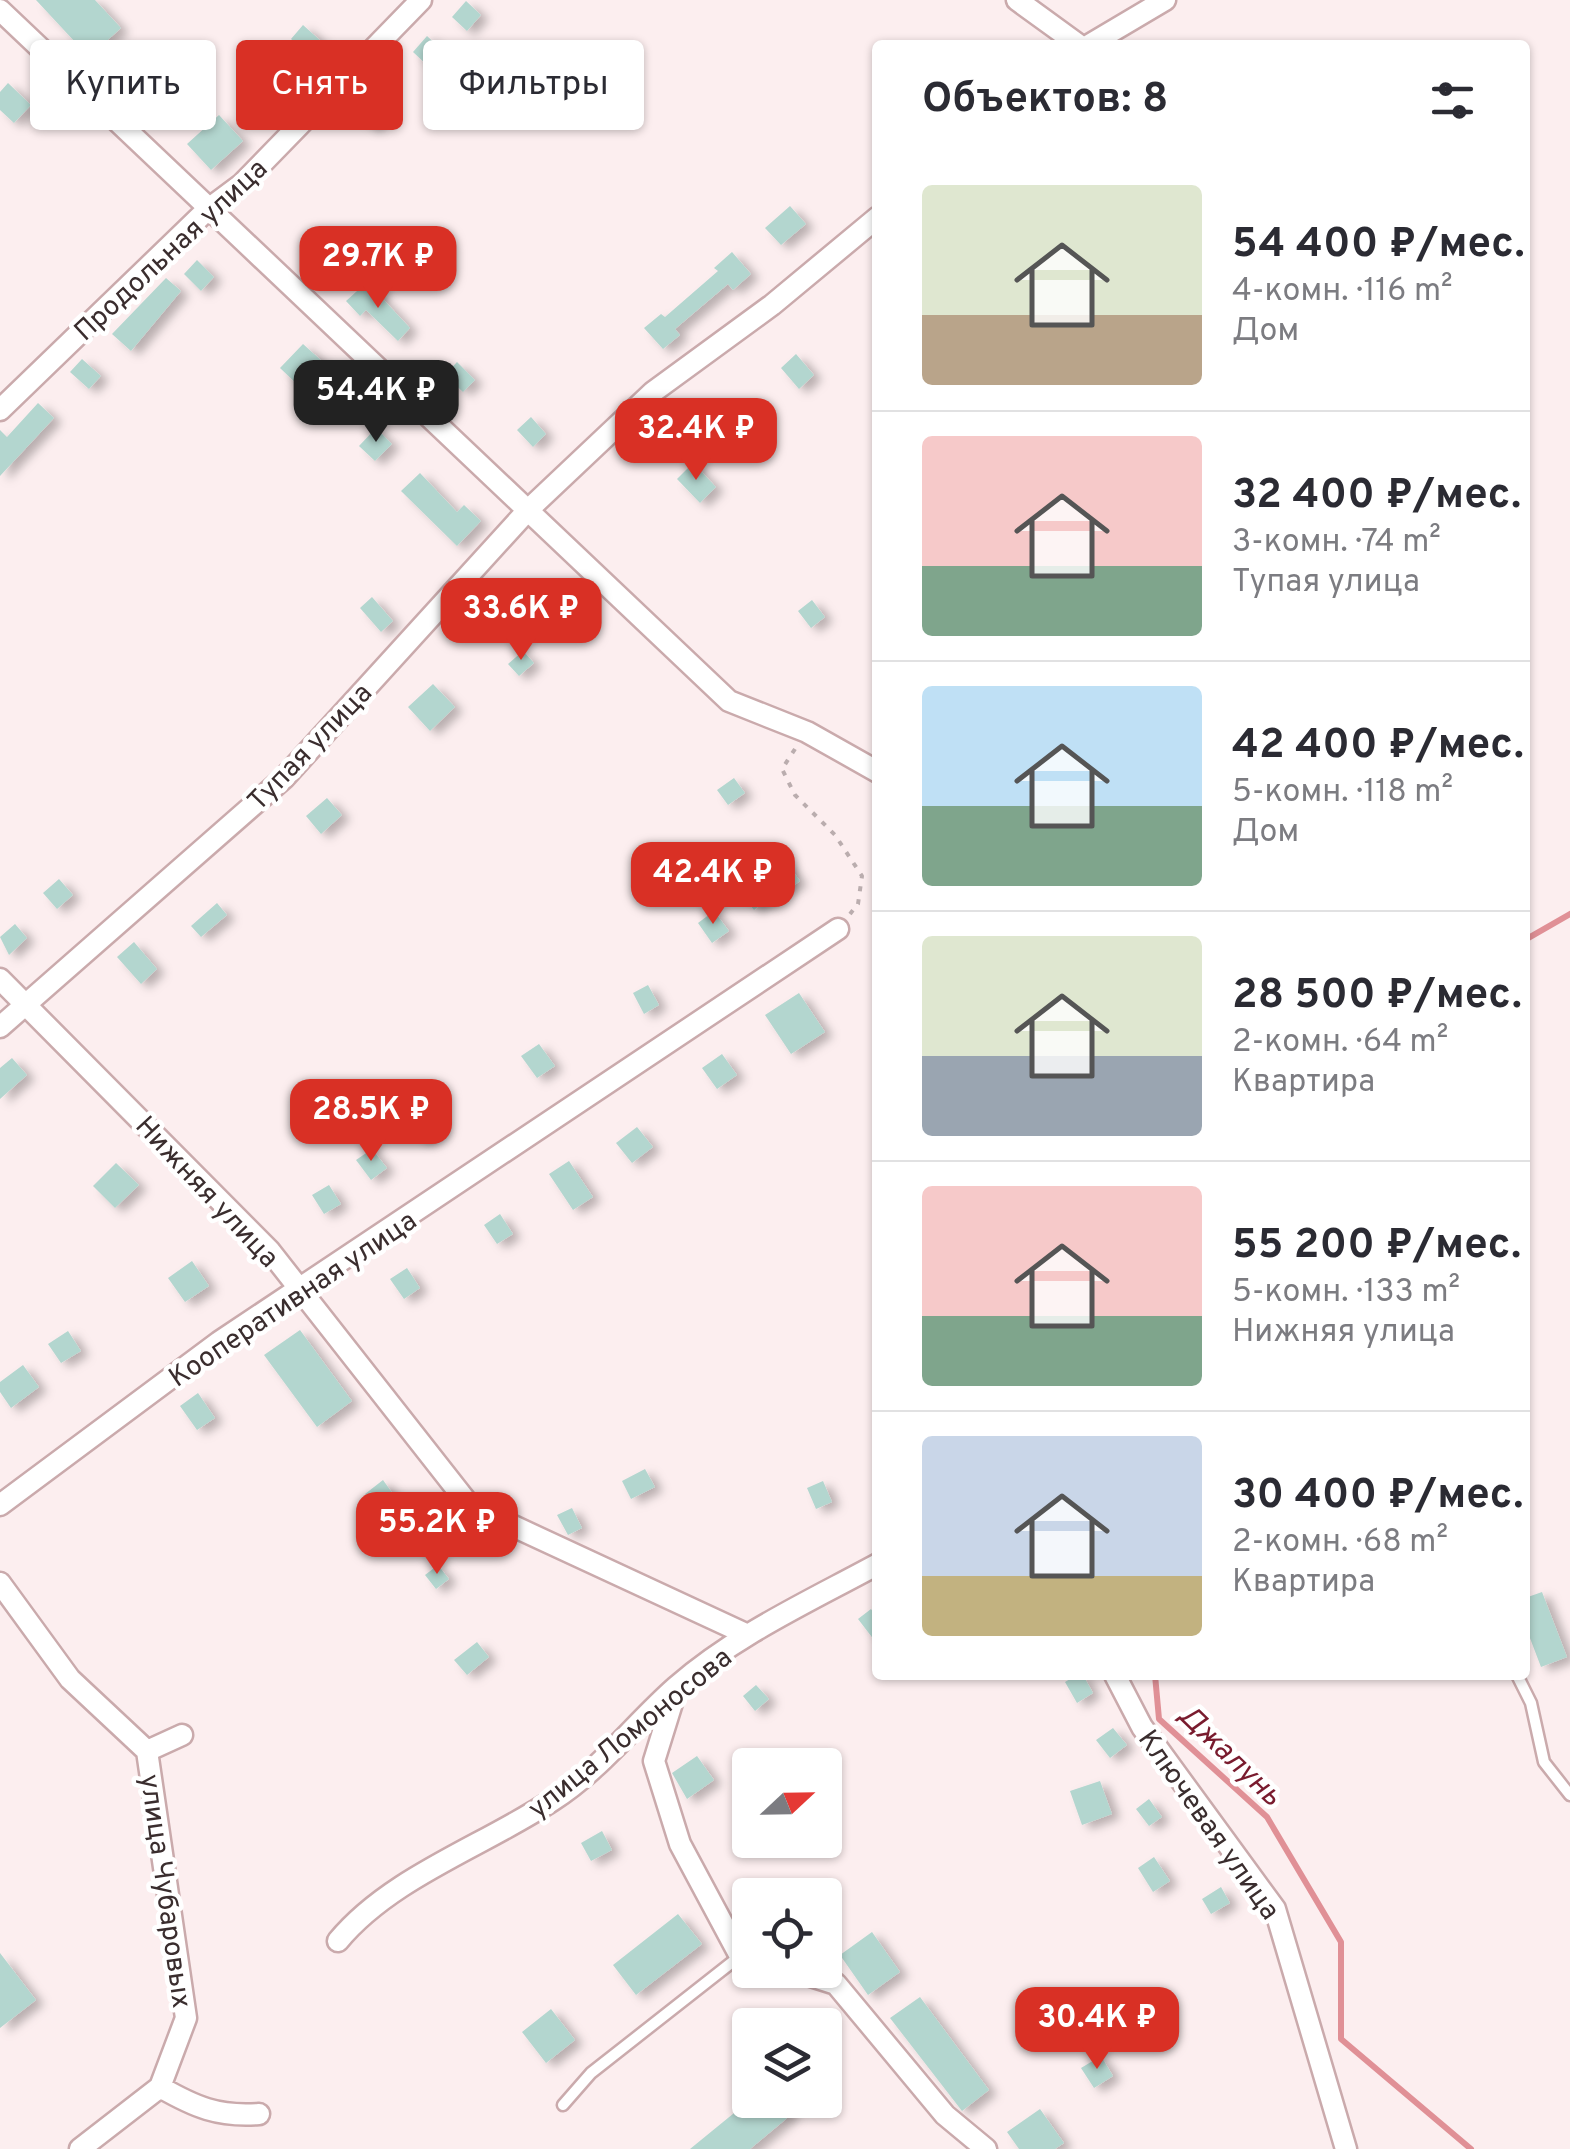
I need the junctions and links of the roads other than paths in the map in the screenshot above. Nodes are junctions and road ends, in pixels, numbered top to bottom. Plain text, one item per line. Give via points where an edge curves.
1 (421, 0) edge
2 (1018, 0) edge
3 (1164, 0) edge
4 (0, 10) edge
5 (1072, 40) edge
6 (1097, 40) edge
7 (207, 210) junction
8 (872, 222) edge
9 (0, 410) edge
10 (528, 510) junction
11 (872, 769) edge
12 (838, 930) road end
13 (0, 979) edge
14 (26, 1003) junction
15 (0, 1027) edge
16 (299, 1292) junction
17 (0, 1506) edge
18 (872, 1567) edge
19 (0, 1584) edge
20 (748, 1636) junction
21 (1118, 1680) edge
22 (1520, 1680) edge
23 (678, 1686) junction
24 (182, 1735) dead end
25 (147, 1751) junction
26 (1570, 1795) edge
27 (732, 1934) edge
28 (338, 1941) dead end
29 (732, 1967) edge
30 (839, 1988) edge
31 (160, 2087) junction
32 (563, 2105) dead end
33 (259, 2114) dead end
34 (80, 2149) edge
35 (986, 2149) edge
36 (1346, 2149) edge

1 - 7 street, Продольная улица via 242,184
2 - 5 street
3 - 6 street
4 - 7 street
7 - 9 street, Продольная улица
7 - 10 street
8 - 10 street, Тупая улица via 653,392
10 - 11 street via 729,700
10 - 14 street, Тупая улица via 284,778
12 - 16 street, Кооперативная улица
13 - 14 street, Нижняя улица
14 - 15 street, Тупая улица
14 - 16 street, Нижняя улица via 269,1250
16 - 17 street, Кооперативная улица via 219,1342
16 - 20 street, Нижняя улица via 470,1506
18 - 20 street, улица Ломоносова
19 - 25 street, улица Чубаровых via 70,1679
20 - 23 street, улица Ломоносова
21 - 36 street, Ключевая улица via 1142,1728 1276,1909
22 - 26 lane via 1544,1762
23 - 27 street via 654,1761 680,1844
23 - 28 street, улица Ломоносова via 557,1798 390,1893 362,1912
24 - 25 street, улица Чубаровых
25 - 31 street, улица Чубаровых via 186,2018
29 - 32 lane via 591,2073
30 - 35 street via 944,2115
31 - 33 street via 202,2111
31 - 34 street

